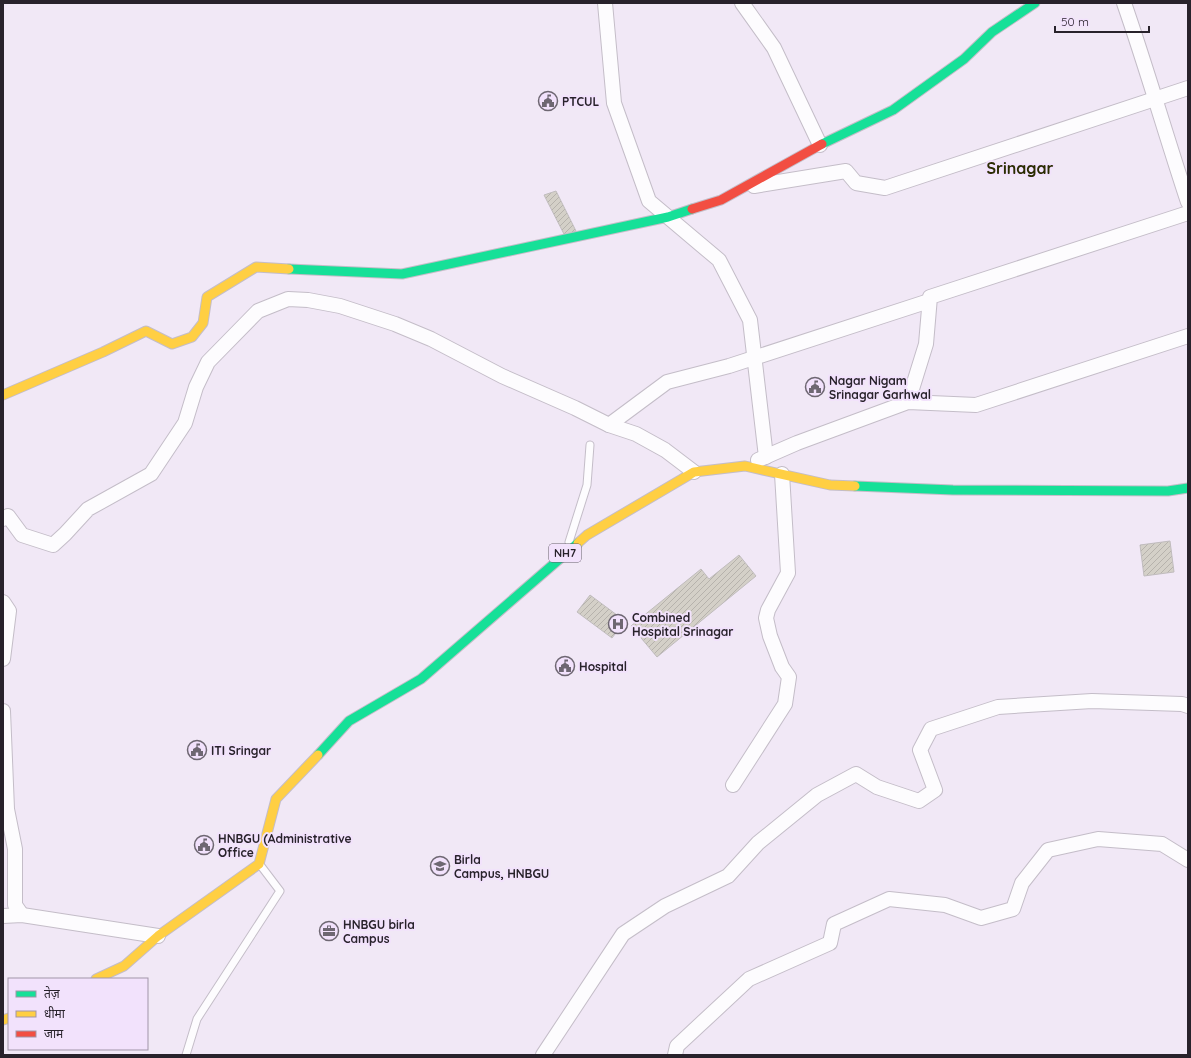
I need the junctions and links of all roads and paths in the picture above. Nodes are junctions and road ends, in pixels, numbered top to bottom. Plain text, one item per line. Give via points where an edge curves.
1 (605, 3) edge
2 (742, 3) edge
3 (1035, 3) edge
4 (1124, 3) edge
5 (1188, 88) edge
6 (1155, 99) junction
7 (820, 145) junction
8 (744, 187) junction
9 (1188, 202) edge
10 (1188, 213) edge
11 (668, 217) junction
12 (929, 301) junction
13 (1188, 336) edge
14 (755, 358) junction
15 (3, 395) edge
16 (908, 402) junction
17 (609, 425) junction
18 (590, 445) dead end
19 (766, 457) junction
20 (745, 466) junction
21 (694, 472) junction
22 (782, 474) junction
23 (1188, 488) edge
24 (3, 519) edge
25 (565, 553) junction
26 (3, 602) edge
27 (3, 659) edge
28 (1188, 706) edge
29 (3, 711) edge
30 (733, 785) dead end
31 (1188, 860) edge
32 (259, 864) junction
33 (22, 915) junction
34 (3, 916) edge
35 (158, 936) junction
36 (98, 978) edge
37 (186, 1055) edge
38 (543, 1055) edge
39 (674, 1055) edge

1 - 11 street via 614,103 649,201
2 - 7 street via 774,48
3 - 7 main road via 992,32 964,59 894,110
4 - 6 street
5 - 6 street
6 - 8 street via 885,188 856,183 846,171
6 - 9 street
7 - 8 main road
8 - 11 main road via 721,200
10 - 12 street via 930,297
11 - 14 street via 720,260 750,320
11 - 15 main road via 402,274 256,267 207,297 203,323 192,337 172,344 146,331
12 - 14 street
12 - 16 street via 926,344
13 - 16 street via 976,405
14 - 17 street via 667,382
14 - 19 street
16 - 19 street
17 - 21 street via 636,434 665,450
17 - 24 street via 395,324 329,303 288,299 258,311 208,362 196,387 185,423 151,474 88,509 53,545 22,535 8,516
18 - 25 lane via 587,485
19 - 20 street
20 - 21 main road, NH7
20 - 22 main road, NH7
21 - 25 main road, NH7 via 587,535
22 - 23 main road, NH7 via 830,485 953,490 1168,491
22 - 30 street via 788,573 766,618 782,667 790,677 785,704
25 - 32 main road, NH7 via 421,679 349,721 276,799
26 - 27 street via 9,612
28 - 38 street via 1092,701 998,707 931,729 920,750 935,790 919,801 877,787 856,774 817,795 758,843 728,876 665,906 623,934
29 - 33 street via 7,809 15,849 15,905
31 - 39 street via 1162,844 1098,839 1048,850 1022,883 1013,909 981,918 945,905 889,899 834,924 830,943 749,979 677,1046
32 - 35 main road
32 - 37 lane via 280,891 196,1018
33 - 34 street
33 - 35 street
35 - 36 main road via 124,966

